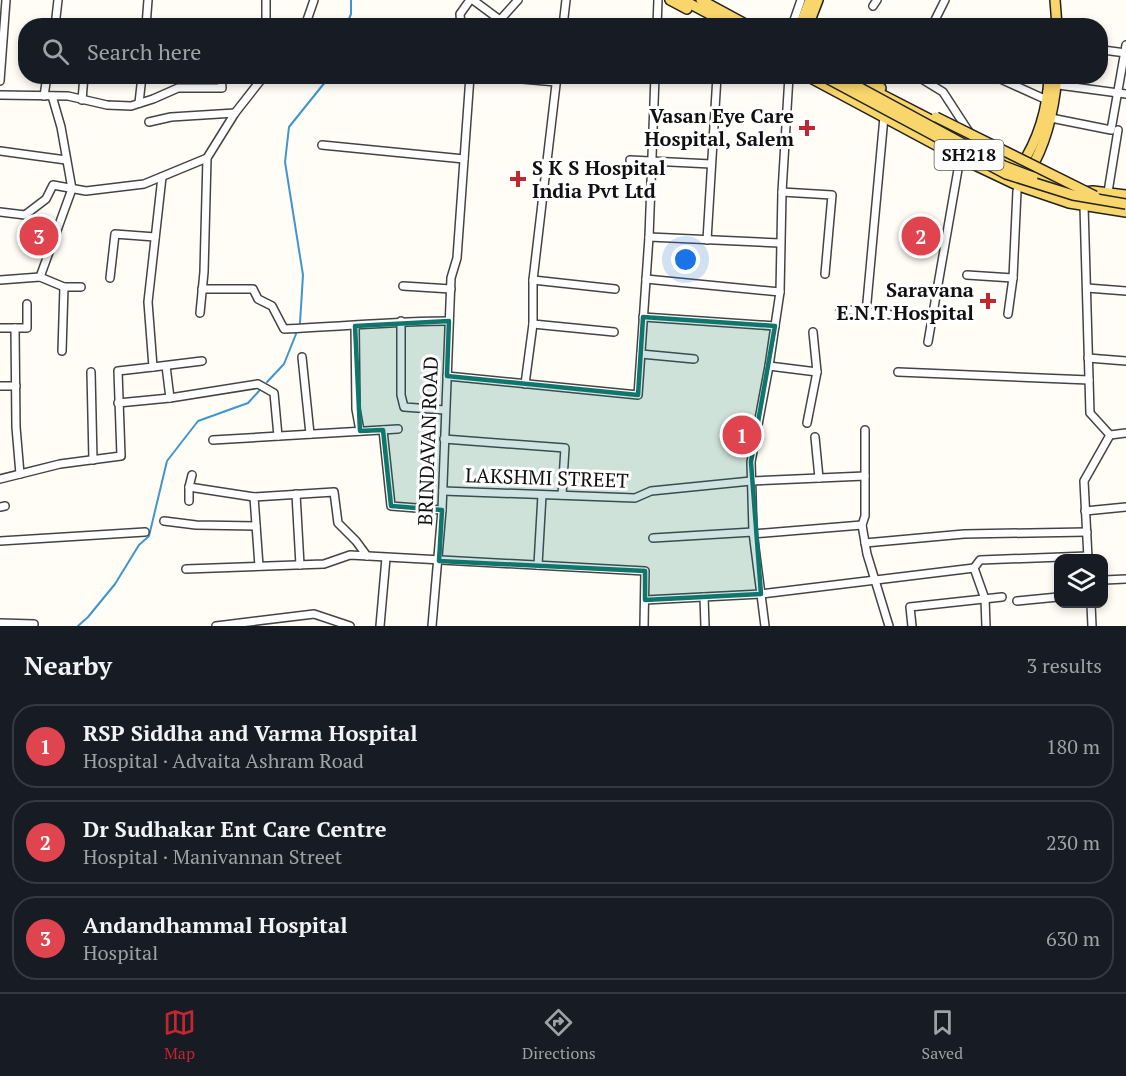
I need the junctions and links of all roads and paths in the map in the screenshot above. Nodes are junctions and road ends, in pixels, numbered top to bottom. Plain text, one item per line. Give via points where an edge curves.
1 (58, 0) edge
2 (148, 0) edge
3 (266, 0) edge
4 (314, 0) edge
5 (472, 0) edge
6 (518, 0) edge
7 (566, 0) edge
8 (658, 0) edge
9 (670, 0) edge
10 (683, 0) edge
11 (701, 0) edge
12 (801, 0) edge
13 (810, 0) edge
14 (818, 0) edge
15 (945, 0) edge
16 (1050, 0) edge
17 (1054, 0) edge
18 (4, 4) edge
19 (56, 18) edge
20 (147, 18) edge
21 (266, 18) edge
22 (308, 18) edge
23 (460, 18) edge
24 (492, 18) edge
25 (502, 18) edge
26 (564, 18) edge
27 (657, 18) edge
28 (703, 18) edge
29 (717, 18) edge
30 (734, 18) edge
31 (795, 18) edge
32 (804, 18) edge
33 (811, 18) edge
34 (936, 18) edge
35 (1050, 18) edge
36 (1055, 18) edge
37 (1108, 50) edge
38 (1126, 50) edge
39 (2, 53) edge
40 (0, 81) edge
41 (47, 84) edge
42 (83, 84) edge
43 (141, 84) edge
44 (222, 84) edge
45 (258, 84) edge
46 (469, 84) edge
47 (555, 84) edge
48 (655, 84) edge
49 (716, 84) edge
50 (789, 84) edge
51 (822, 84) edge
52 (838, 84) edge
53 (853, 84) edge
54 (863, 84) edge
55 (876, 84) edge
56 (930, 84) edge
57 (1012, 84) edge
58 (1053, 84) edge
59 (1073, 84) edge
60 (1118, 93) junction
61 (1126, 94) edge
62 (0, 95) edge
63 (48, 96) junction
64 (82, 100) junction
65 (1051, 101) junction
66 (139, 103) junction
67 (235, 113) junction
68 (884, 117) junction
69 (1051, 118) junction
70 (149, 122) dead end
71 (1115, 130) junction
72 (1126, 132) edge
73 (975, 142) junction
74 (322, 145) dead end
75 (0, 151) edge
76 (207, 158) junction
77 (464, 159) junction
78 (630, 159) dead end
79 (960, 159) junction
80 (66, 160) junction
81 (651, 160) junction
82 (711, 164) junction
83 (1026, 168) junction
84 (162, 177) junction
85 (1009, 182) junction
86 (1019, 186) junction
87 (72, 189) junction
88 (782, 192) junction
89 (1108, 192) junction
90 (1095, 196) junction
91 (1126, 197) edge
92 (1126, 204) edge
93 (1084, 206) junction
94 (0, 212) edge
95 (1126, 212) edge
96 (156, 237) junction
97 (649, 237) junction
98 (707, 240) junction
99 (780, 243) junction
100 (825, 274) dead end
101 (967, 275) dead end
102 (40, 277) junction
103 (110, 278) dead end
104 (1013, 278) junction
105 (645, 279) junction
106 (0, 280) edge
107 (533, 280) junction
108 (403, 286) dead end
109 (64, 287) junction
110 (81, 287) dead end
111 (1087, 288) junction
112 (202, 289) junction
113 (451, 289) junction
114 (615, 289) dead end
115 (1126, 291) edge
116 (780, 292) junction
117 (27, 304) dead end
118 (840, 309) dead end
119 (200, 313) dead end
120 (866, 313) junction
121 (1008, 314) dead end
122 (893, 315) dead end
123 (643, 317) junction
124 (401, 321) junction
125 (449, 321) junction
126 (533, 324) junction
127 (355, 326) junction
128 (775, 326) junction
129 (0, 328) edge
130 (15, 328) junction
131 (614, 332) dead end
132 (813, 332) dead end
133 (928, 342) dead end
134 (62, 351) dead end
135 (641, 354) junction
136 (302, 357) dead end
137 (1088, 358) junction
138 (694, 359) dead end
139 (202, 360) dead end
140 (1126, 361) edge
141 (166, 366) junction
142 (769, 366) junction
143 (153, 367) junction
144 (91, 372) dead end
145 (817, 372) junction
146 (898, 372) dead end
147 (447, 376) junction
148 (1089, 380) junction
149 (525, 384) junction
150 (0, 386) edge
151 (16, 386) junction
152 (170, 398) junction
153 (118, 403) junction
154 (445, 410) junction
155 (807, 423) dead end
156 (398, 429) dead end
157 (383, 430) junction
158 (865, 430) dead end
159 (360, 431) junction
160 (1126, 433) edge
161 (310, 434) junction
162 (1110, 435) junction
163 (278, 436) junction
164 (815, 437) dead end
165 (444, 439) junction
166 (213, 440) dead end
167 (93, 460) junction
168 (21, 474) junction
169 (192, 475) dead end
170 (865, 476) junction
171 (819, 478) junction
172 (0, 479) edge
173 (751, 481) junction
174 (189, 488) junction
175 (443, 491) junction
176 (296, 494) junction
177 (542, 495) junction
178 (562, 495) junction
179 (254, 497) junction
180 (189, 501) dead end
181 (1126, 507) edge
182 (442, 510) junction
183 (1086, 511) junction
184 (164, 521) dead end
185 (862, 525) junction
186 (256, 526) junction
187 (145, 532) dead end
188 (1087, 532) junction
189 (753, 533) junction
190 (653, 538) dead end
191 (0, 542) edge
192 (865, 543) junction
193 (1088, 554) edge
194 (367, 556) junction
195 (386, 558) junction
196 (1054, 558) edge
197 (439, 561) junction
198 (300, 565) junction
199 (538, 565) junction
200 (259, 566) junction
201 (974, 568) junction
202 (186, 570) dead end
203 (1126, 579) edge
204 (875, 580) junction
205 (1108, 580) edge
206 (761, 594) junction
207 (704, 597) junction
208 (1002, 597) dead end
209 (1054, 597) edge
210 (985, 599) junction
211 (645, 600) junction
212 (1017, 601) dead end
213 (1091, 608) edge
214 (0, 623) edge
215 (34, 624) dead end
216 (216, 626) edge
217 (350, 626) edge
218 (380, 626) edge
219 (432, 626) edge
220 (644, 626) edge
221 (705, 626) edge
222 (765, 626) edge
223 (889, 626) edge
224 (912, 626) edge
225 (986, 626) edge
226 (1092, 626) edge

1 - 19 street
2 - 20 street
3 - 21 street
4 - 22 street
5 - 23 street
5 - 24 street
6 - 25 street
7 - 26 street
8 - 27 street
9 - 28 main road
10 - 29 main road
11 - 30 main road
12 - 31 street
13 - 32 main road
14 - 33 main road
15 - 34 street
16 - 35 main road
17 - 36 main road
18 - 39 street
37 - 38 street
38 - 60 street
39 - 40 street
41 - 63 street
42 - 64 street
43 - 66 street
44 - 66 street via 222,88 178,88
45 - 67 street
46 - 77 street, BRINDAVAN ROAD
47 - 107 street
48 - 81 street
49 - 82 street
50 - 88 street
51 - 68 main road
52 - 92 main road, SH218, bridge via 1006,174 1065,194
53 - 90 main road, bridge via 1005,166
54 - 73 main road
55 - 90 main road, SH218, bridge
56 - 73 street via 943,92
57 - 65 street
58 - 65 main road
59 - 60 street
60 - 61 street
60 - 71 street
62 - 63 street
63 - 64 street
63 - 80 street
64 - 66 street via 107,105
65 - 69 main road
65 - 83 main road
67 - 70 street
67 - 76 street
68 - 79 main road
68 - 120 street
69 - 71 street
69 - 83 main road via 1041,147
71 - 72 street
71 - 89 street
73 - 83 main road
74 - 77 street
75 - 80 street
76 - 84 street
76 - 112 street
77 - 113 street, BRINDAVAN ROAD
78 - 81 street
79 - 85 main road
79 - 133 street
80 - 87 street
81 - 82 street
81 - 97 street
82 - 98 street
83 - 85 main road
83 - 86 main road
83 - 89 main road via 1084,192
84 - 87 street via 144,184
84 - 96 street
85 - 86 main road
86 - 93 main road
86 - 104 street
87 - 94 street via 53,185 46,199 25,215
87 - 102 street
88 - 99 street
88 - 100 street via 832,195
89 - 91 main road
90 - 91 main road, bridge
93 - 95 main road
93 - 111 street
96 - 103 street via 115,234
96 - 143 street via 148,302
97 - 98 street
97 - 105 street
98 - 99 street
99 - 116 street
101 - 104 street
102 - 106 street
102 - 109 street
104 - 121 street
105 - 116 street
105 - 123 street
107 - 114 street
107 - 126 street
108 - 113 street
109 - 110 street
109 - 134 street
111 - 115 street
111 - 137 street
112 - 119 street
112 - 127 street via 253,289 258,299 272,306 284,329
113 - 125 street, BRINDAVAN ROAD
116 - 128 street
117 - 130 street via 27,328
118 - 120 street
120 - 122 street
123 - 128 street
123 - 135 street
124 - 125 street
124 - 127 street
124 - 154 street via 400,395 404,407
125 - 147 street, BRINDAVAN ROAD
126 - 131 street
126 - 149 street
127 - 159 street
128 - 142 street
129 - 130 street
130 - 151 street
132 - 145 street
135 - 138 street
135 - 149 street via 638,395
136 - 161 street
137 - 140 street
137 - 148 street
139 - 141 street
141 - 143 street
141 - 152 street
142 - 145 street
142 - 173 street
143 - 153 street via 118,371
144 - 167 street
145 - 155 street
146 - 148 street
147 - 149 street
147 - 154 street, BRINDAVAN ROAD
148 - 162 street via 1090,413
150 - 151 street
151 - 168 street
152 - 153 street
152 - 163 street via 258,384 274,393
153 - 167 street via 121,456
154 - 165 street, BRINDAVAN ROAD
156 - 157 street
157 - 159 street
157 - 182 street via 391,506
158 - 170 street
159 - 161 street
160 - 162 street
161 - 163 street
162 - 183 street via 1084,481
163 - 166 street
164 - 171 street
165 - 175 street, BRINDAVAN ROAD
165 - 178 street via 565,448
167 - 168 street
168 - 172 street
169 - 174 street
170 - 171 street, LAKSHMI STREET
170 - 185 street via 866,516
171 - 173 street, LAKSHMI STREET
173 - 178 street, LAKSHMI STREET via 651,491 636,498
173 - 189 street
174 - 179 street
174 - 180 street
175 - 177 street, LAKSHMI STREET
175 - 182 street, BRINDAVAN ROAD
176 - 179 street
176 - 194 street via 334,492 338,523
176 - 198 street
177 - 178 street, LAKSHMI STREET
177 - 199 street
179 - 186 street
181 - 183 street
182 - 197 street, BRINDAVAN ROAD
183 - 188 street
184 - 186 street
185 - 189 street
185 - 192 street
186 - 200 street
187 - 191 street
188 - 192 street via 964,534
188 - 193 street
189 - 190 street
189 - 206 street
192 - 204 street
194 - 195 street
194 - 198 street via 350,555 324,564
195 - 197 street
195 - 218 street
196 - 201 street via 980,560
197 - 199 street
197 - 219 street, BRINDAVAN ROAD
198 - 200 street
199 - 211 street via 645,571
200 - 202 street
201 - 204 street
201 - 210 street
203 - 205 street
204 - 206 street
204 - 223 street
206 - 207 street
206 - 222 street
207 - 211 street
207 - 221 street
208 - 210 street
209 - 212 street
210 - 224 street via 910,607
210 - 225 street
211 - 220 street
213 - 226 street
214 - 215 street
216 - 217 street via 314,614

